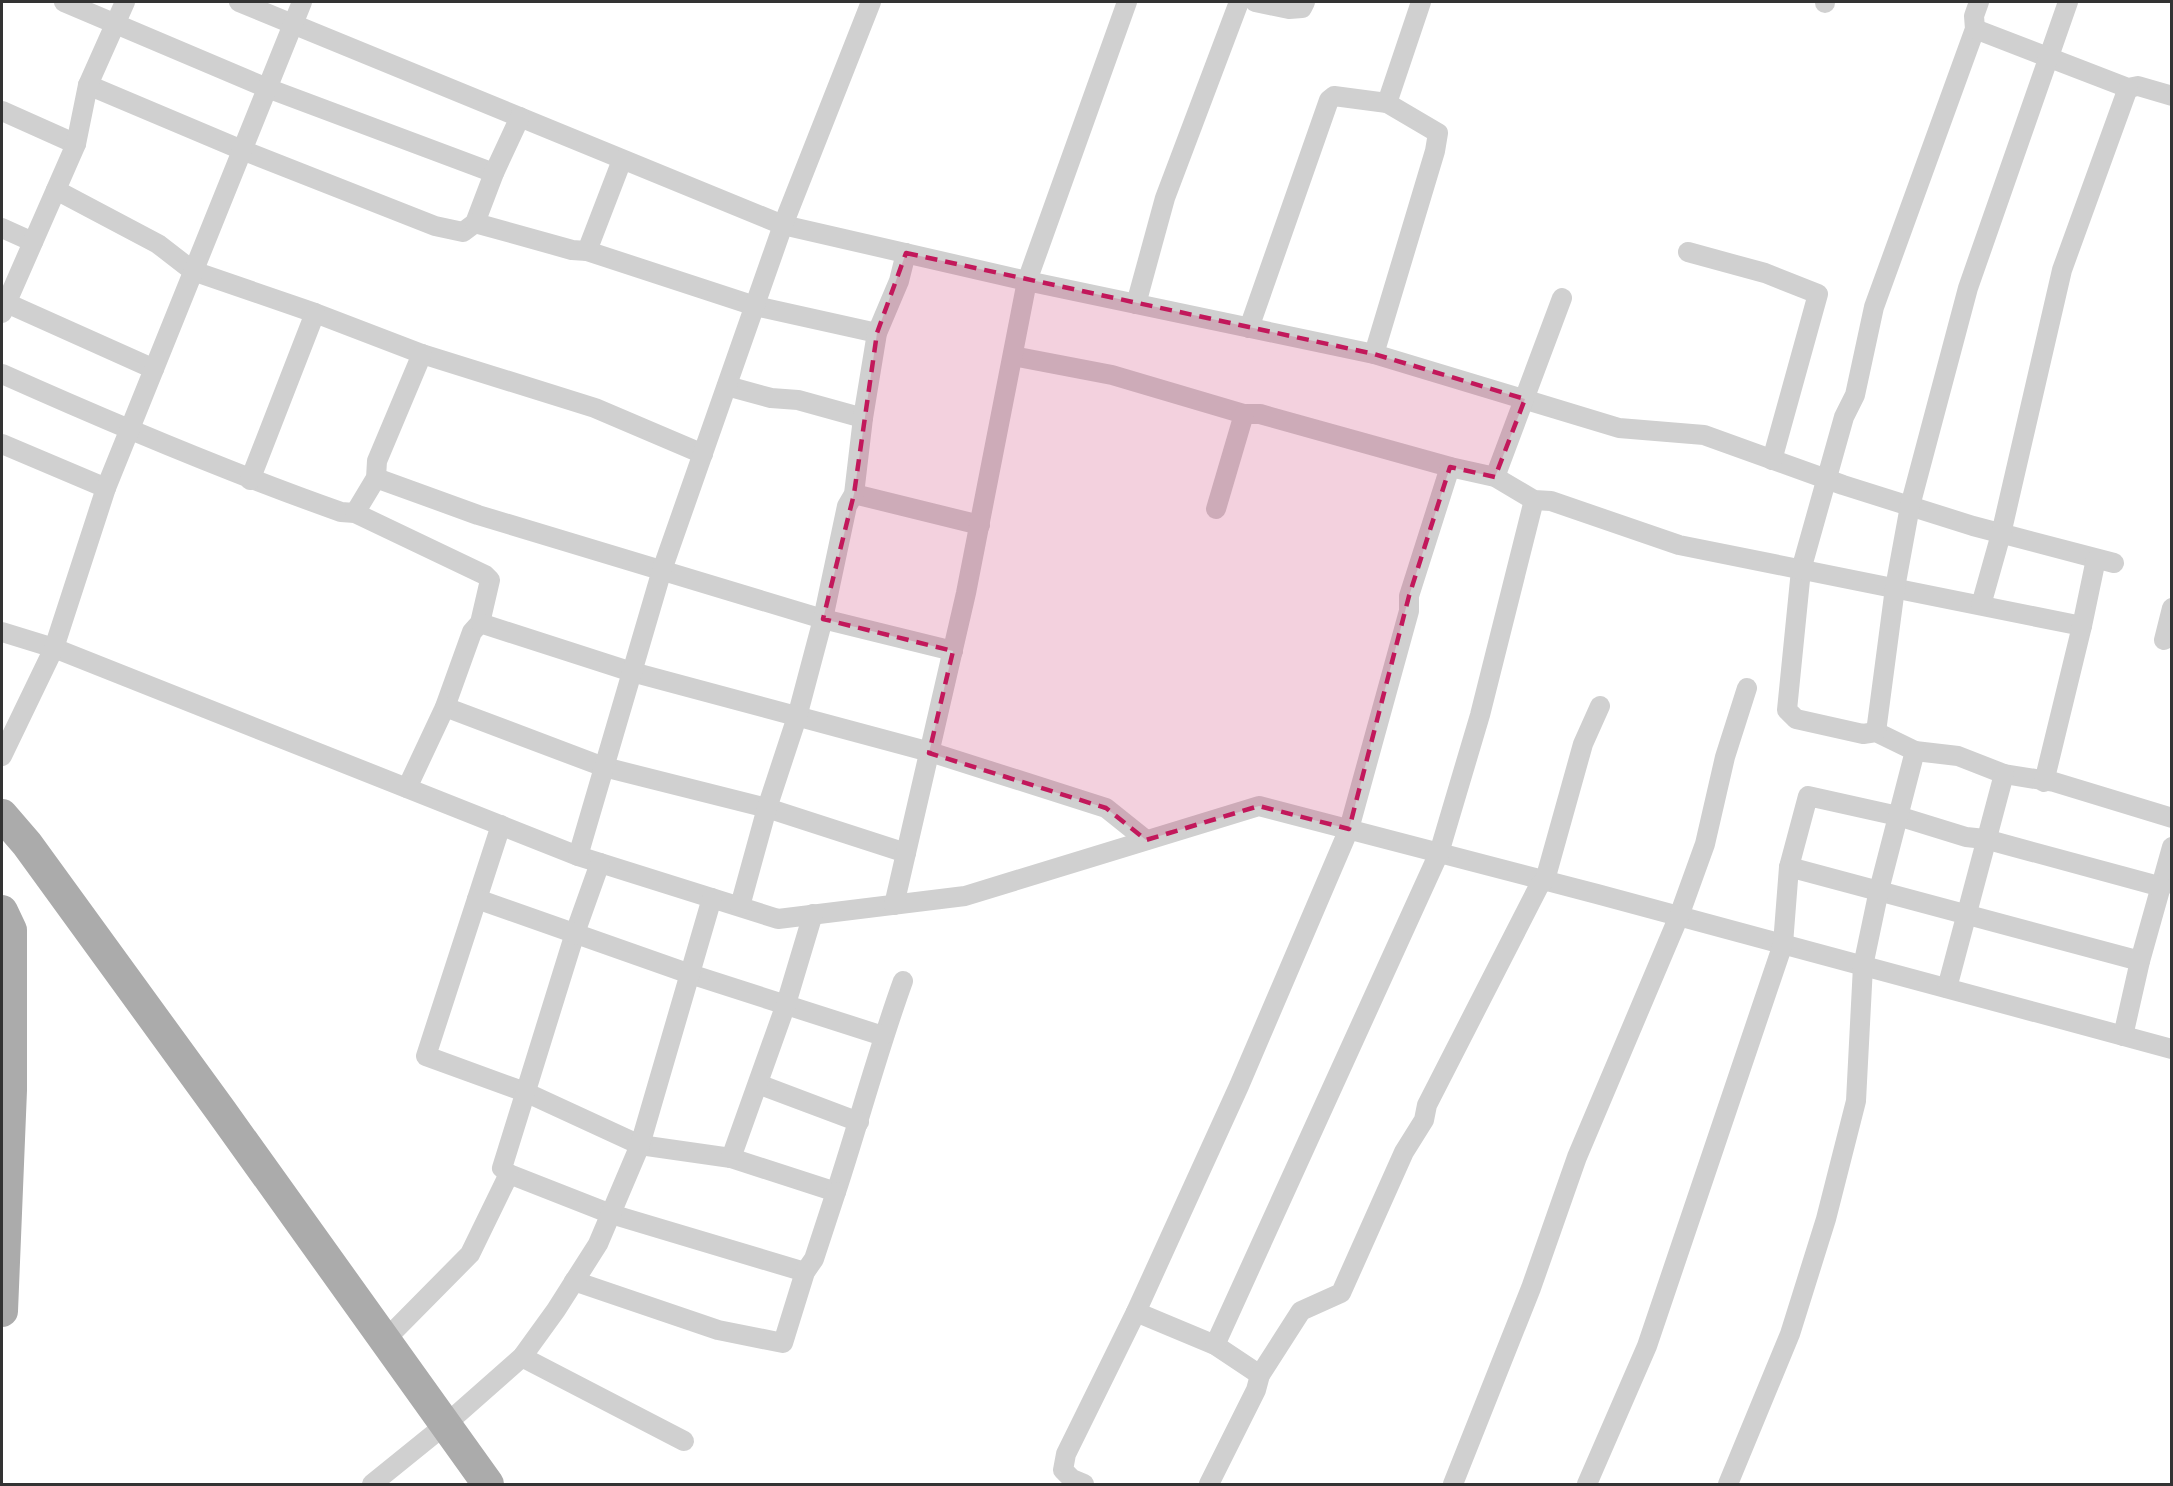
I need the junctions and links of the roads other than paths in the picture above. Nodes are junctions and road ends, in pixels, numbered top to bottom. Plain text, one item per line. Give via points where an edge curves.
1 (64, 2) edge
2 (125, 2) edge
3 (239, 2) edge
4 (302, 2) edge
5 (871, 2) edge
6 (1127, 2) edge
7 (1239, 2) edge
8 (1255, 2) edge
9 (1305, 2) edge
10 (1421, 2) edge
11 (1979, 2) edge
12 (2068, 2) edge
13 (114, 24) junction
14 (293, 24) junction
15 (1975, 29) junction
16 (2049, 58) junction
17 (88, 85) junction
18 (267, 88) junction
19 (2128, 88) junction
20 (2172, 96) edge
21 (1387, 103) junction
22 (2, 111) edge
23 (520, 117) junction
24 (76, 144) junction
25 (242, 150) junction
26 (622, 160) junction
27 (494, 173) junction
28 (56, 190) junction
29 (475, 223) junction
30 (783, 225) junction
31 (2, 228) edge
32 (33, 242) junction
33 (586, 251) junction
34 (1688, 252) dead end
35 (906, 253) junction
36 (193, 271) junction
37 (1027, 280) junction
38 (1562, 298) dead end
39 (1136, 304) junction
40 (3, 306) edge
41 (755, 306) junction
42 (315, 313) junction
43 (1249, 328) junction
44 (877, 333) junction
45 (423, 354) junction
46 (1374, 354) junction
47 (1012, 356) junction
48 (154, 369) junction
49 (2, 374) edge
50 (727, 386) junction
51 (1525, 399) junction
52 (1244, 414) junction
53 (862, 418) junction
54 (129, 430) junction
55 (2, 444) edge
56 (703, 454) junction
57 (1772, 460) junction
58 (1450, 467) junction
59 (1495, 477) junction
60 (376, 478) junction
61 (1827, 479) junction
62 (250, 480) junction
63 (106, 488) junction
64 (854, 494) junction
65 (1534, 500) junction
66 (1910, 506) junction
67 (1216, 509) dead end
68 (355, 513) junction
69 (980, 525) junction
70 (2001, 534) junction
71 (662, 570) junction
72 (1802, 570) junction
73 (1895, 588) junction
74 (1982, 605) junction
75 (2172, 608) edge
76 (823, 619) junction
77 (480, 623) junction
78 (2082, 626) junction
79 (2, 632) edge
80 (2164, 640) dead end
81 (54, 648) junction
82 (953, 651) junction
83 (632, 672) junction
84 (1747, 688) dead end
85 (1600, 706) dead end
86 (445, 707) junction
87 (797, 717) junction
88 (1876, 732) junction
89 (1915, 751) junction
90 (929, 753) junction
91 (2, 756) edge
92 (604, 767) junction
93 (2004, 774) junction
94 (2044, 782) junction
95 (407, 788) junction
96 (767, 808) junction
97 (2, 815) edge
98 (1898, 816) junction
99 (2172, 818) edge
100 (501, 825) junction
101 (1349, 829) junction
102 (1985, 839) junction
103 (1146, 840) junction
104 (2172, 847) edge
105 (906, 853) junction
106 (1439, 853) junction
107 (578, 856) junction
108 (600, 863) junction
109 (1789, 867) junction
110 (1545, 880) junction
111 (2162, 887) junction
112 (1880, 890) junction
113 (712, 898) junction
114 (477, 899) junction
115 (894, 905) junction
116 (740, 906) junction
117 (2, 911) edge
118 (813, 914) junction
119 (1966, 914) junction
120 (1679, 916) junction
121 (575, 933) junction
122 (1783, 944) junction
123 (2140, 961) junction
124 (1863, 966) junction
125 (690, 974) junction
126 (903, 981) dead end
127 (1947, 988) junction
128 (786, 1004) junction
129 (883, 1036) junction
130 (2122, 1036) junction
131 (2172, 1049) edge
132 (758, 1084) junction
133 (525, 1092) junction
134 (859, 1122) junction
135 (640, 1145) junction
136 (731, 1158) junction
137 (509, 1174) junction
138 (836, 1192) junction
139 (611, 1214) junction
140 (805, 1272) junction
141 (574, 1281) junction
142 (2, 1311) edge
143 (1136, 1312) junction
144 (385, 1340) junction
145 (1215, 1345) junction
146 (522, 1357) junction
147 (1260, 1375) junction
148 (445, 1425) junction
149 (684, 1441) dead end
150 (372, 1485) edge
151 (488, 1485) edge
152 (1084, 1485) edge
153 (1209, 1485) edge
154 (1453, 1485) edge
155 (1587, 1485) edge
156 (1728, 1485) edge

1 - 13 street
2 - 13 street
3 - 14 street
4 - 14 street
5 - 30 street
6 - 37 street
7 - 39 street via 1165,198
8 - 9 street via 1289,9 1302,8
10 - 21 street
11 - 15 street
12 - 16 street
13 - 17 street
13 - 18 street
14 - 18 street
14 - 23 street
15 - 16 street
15 - 61 street via 1874,307 1855,395 1844,417
16 - 19 street
16 - 66 street via 1968,288
17 - 24 street
17 - 25 street
18 - 25 street
18 - 27 street
19 - 20 street via 2138,86
19 - 70 street via 2062,270
21 - 43 street via 1334,96 1329,100
21 - 46 street via 1438,133
22 - 24 street
23 - 26 street
23 - 27 street
24 - 28 street
25 - 29 street via 435,226 464,232
25 - 36 street
26 - 30 street
26 - 33 street
27 - 29 street
28 - 32 street
28 - 36 street via 158,243
29 - 33 street
30 - 35 street
30 - 41 street
31 - 32 street
32 - 40 street
33 - 41 street
34 - 57 street via 1765,273 1818,294
35 - 37 street
35 - 44 street
36 - 42 street
36 - 48 street
37 - 39 street
37 - 47 street
38 - 51 street
39 - 43 street
40 - 48 street
41 - 44 street
41 - 50 street
42 - 45 street
42 - 62 street
43 - 46 street
44 - 53 street
45 - 56 street via 595,408
45 - 60 street via 377,461
46 - 51 street
47 - 52 street via 1112,375
47 - 69 street
48 - 54 street
49 - 54 street
50 - 53 street
50 - 56 street
51 - 57 street via 1619,428 1704,435
51 - 59 street
52 - 58 street via 1260,414
52 - 67 street
53 - 64 street
54 - 62 street
54 - 63 street
55 - 63 street
56 - 71 street
57 - 61 street
58 - 59 street
58 - 101 street via 1409,596 1409,611
59 - 65 street
60 - 68 street
60 - 71 street via 478,515
61 - 66 street
61 - 72 street
62 - 68 street via 341,512
63 - 81 street
64 - 69 street
64 - 76 street via 847,506
65 - 72 street via 1551,501 1679,545
65 - 106 street via 1480,715
66 - 70 street
66 - 73 street
68 - 77 street via 485,575 490,580
69 - 82 street
70 - 74 street
70 - 78 street via 2105,561
71 - 76 street
71 - 83 street
72 - 73 street
72 - 88 street via 1787,710 1796,719 1863,734
73 - 74 street
73 - 88 street
74 - 78 street
75 - 80 street
76 - 82 street
76 - 87 street
77 - 83 street
77 - 86 street via 472,632
78 - 94 street
79 - 81 street
81 - 91 street
81 - 95 street
82 - 90 street
83 - 87 street
83 - 92 street
84 - 120 street via 1725,757 1705,844
85 - 110 street via 1583,744
86 - 92 street
86 - 95 street
87 - 90 street
87 - 96 street
88 - 89 street
89 - 93 street via 1958,756
89 - 98 street
90 - 103 street via 1107,808
90 - 105 street
92 - 96 street
92 - 107 street
93 - 94 street
93 - 102 street
94 - 99 street
95 - 100 street
96 - 105 street
96 - 116 street
97 - 144 main road
98 - 102 street
98 - 109 street via 1808,796
98 - 112 street
100 - 107 street
100 - 114 street
101 - 103 street via 1259,806
101 - 106 street
101 - 143 street via 1239,1086
102 - 111 street
102 - 119 street
103 - 115 street via 965,896
104 - 111 street
105 - 115 street
106 - 110 street
106 - 145 street
107 - 108 street
108 - 113 street
108 - 121 street
109 - 112 street
109 - 122 street
110 - 120 street
110 - 147 street via 1427,1105 1424,1120 1404,1152 1341,1293 1301,1311
111 - 123 street
112 - 119 street
112 - 124 street
113 - 116 street
113 - 125 street
114 - 121 street
114 - 133 street via 426,1056
115 - 118 street
116 - 118 street via 778,919
117 - 142 main road via 11,930
118 - 128 street
119 - 123 street
119 - 127 street
120 - 122 street
120 - 154 street via 1577,1157 1531,1288
121 - 125 street
121 - 133 street
122 - 124 street
122 - 155 street via 1647,1346
123 - 130 street
124 - 127 street
124 - 156 street via 1856,1101 1826,1219 1790,1334
125 - 128 street
125 - 135 street
126 - 129 street
127 - 130 street
128 - 129 street
128 - 132 street
129 - 134 street
130 - 131 street
132 - 134 street
132 - 136 street
133 - 135 street
133 - 137 street via 502,1168
134 - 138 street
135 - 136 street
135 - 139 street
136 - 138 street
137 - 139 street
137 - 144 street via 470,1254
138 - 140 street via 814,1258
139 - 140 street
139 - 141 street via 598,1244
140 - 141 street via 783,1343 718,1330
141 - 146 street
143 - 145 street
143 - 152 street via 1066,1454 1063,1470
144 - 148 main road
145 - 147 street
146 - 148 street
146 - 149 street
147 - 153 street
148 - 150 street
148 - 151 main road

